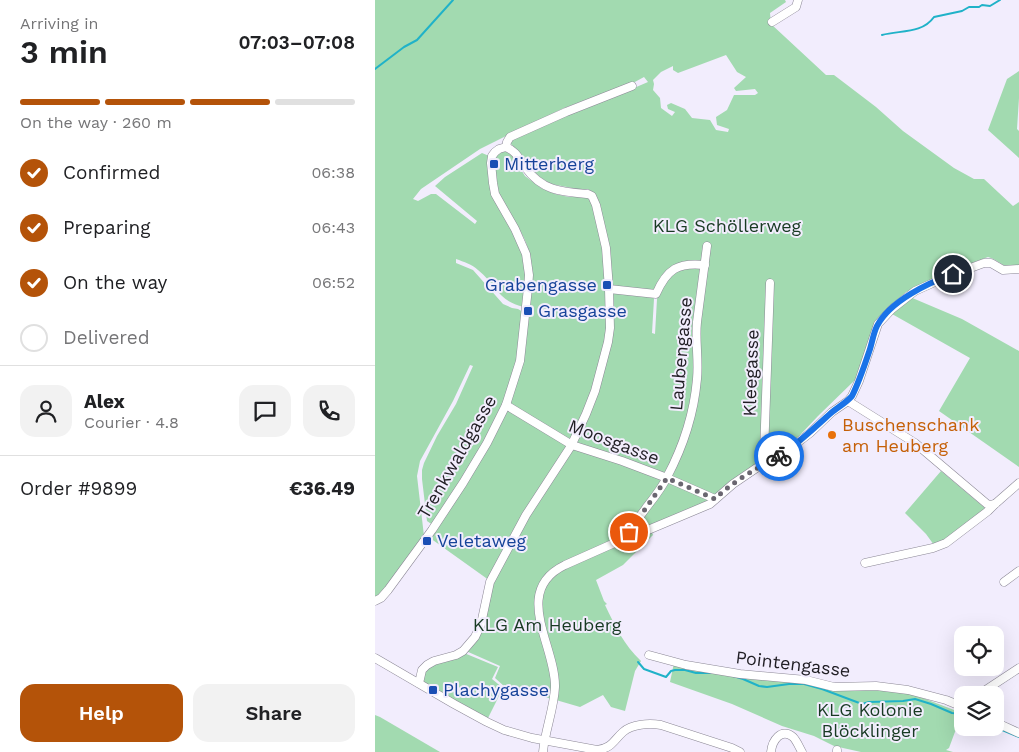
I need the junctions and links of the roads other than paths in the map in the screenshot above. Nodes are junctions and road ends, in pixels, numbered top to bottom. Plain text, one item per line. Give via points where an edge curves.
1 (798, 0) edge
2 (772, 22) dead end
3 (632, 86) dead end
4 (506, 147) junction
5 (707, 246) dead end
6 (705, 266) junction
7 (1019, 269) edge
8 (769, 283) dead end
9 (609, 290) junction
10 (849, 400) junction
11 (506, 405) junction
12 (572, 445) junction
13 (766, 463) junction
14 (667, 478) junction
15 (1019, 483) edge
16 (715, 499) junction
17 (995, 504) junction
18 (628, 537) junction
19 (865, 562) dead end
20 (1019, 570) edge
21 (1004, 582) dead end
22 (375, 601) edge
23 (649, 655) dead end
24 (375, 658) edge
25 (1019, 668) edge
26 (419, 683) junction
27 (992, 686) edge
28 (954, 703) edge
29 (1004, 726) edge
30 (1019, 733) edge
31 (544, 740) junction
32 (610, 749) edge
33 (543, 752) edge
34 (740, 752) edge
35 (771, 752) edge
36 (802, 752) edge

1 - 2 street via 796,8
3 - 4 street via 510,138
4 - 9 street via 513,150 541,184 592,196 606,248
4 - 11 street, Trenkwaldgasse via 492,156 493,183 495,194 526,254 529,275 520,361
5 - 6 street, Laubengasse
6 - 9 street via 689,264 674,269 656,294
6 - 14 street, Laubengasse via 696,334 694,402
7 - 10 street via 1003,270 984,263 945,277 904,299 879,324
8 - 13 street, Kleegasse
9 - 12 street via 609,328 603,359 595,390
10 - 13 street via 789,450
10 - 17 street via 915,443 987,504
11 - 12 street, Moosgasse
11 - 22 street, Trenkwaldgasse via 487,443 432,530 388,590
12 - 14 street, Moosgasse
12 - 26 street via 526,515 489,582 481,624 475,637 463,651 427,665 422,670
13 - 16 street
14 - 16 street, Moosgasse
14 - 18 street, Laubengasse
15 - 17 street
16 - 18 street via 710,504
17 - 19 street via 941,545
18 - 31 street via 558,569 539,592 537,604 555,683
20 - 21 street
23 - 28 street, Pointengasse via 686,665 806,680 834,687 875,686 908,690
24 - 26 street
25 - 27 street
26 - 31 street via 495,726
29 - 30 street
31 - 32 street via 591,749
31 - 33 street
32 - 34 street via 627,729 642,724 661,724
35 - 36 street via 773,741 779,735 787,734 794,738

